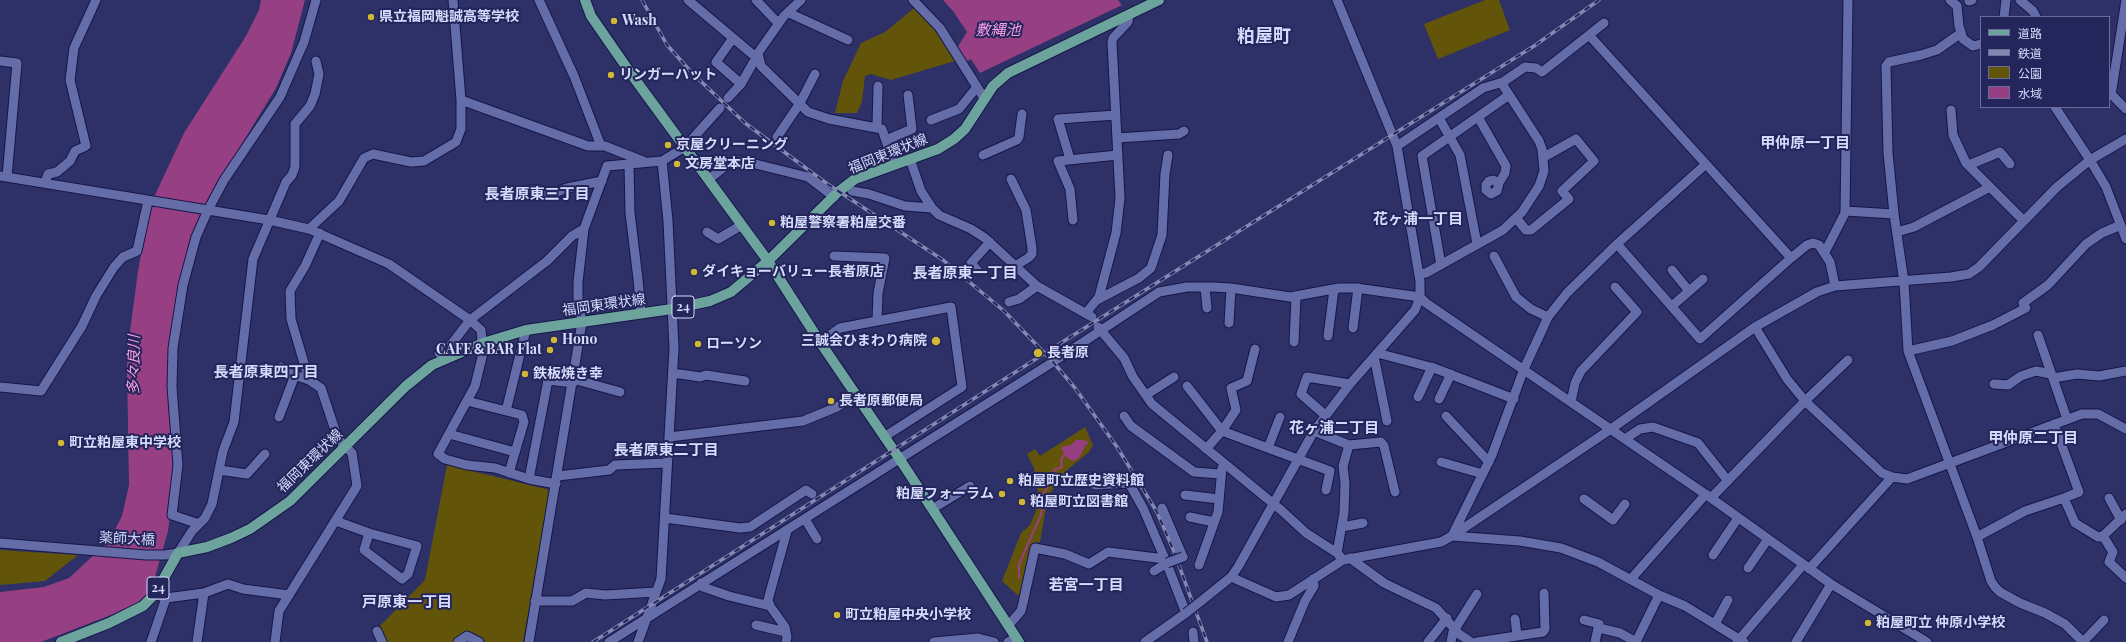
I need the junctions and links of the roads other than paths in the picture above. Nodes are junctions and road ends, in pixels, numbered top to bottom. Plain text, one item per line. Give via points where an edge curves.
1 (96, 0) edge
2 (316, 0) edge
3 (453, 0) edge
4 (539, 0) edge
5 (585, 0) edge
6 (688, 0) edge
7 (756, 0) edge
8 (802, 0) edge
9 (913, 0) edge
10 (1337, 0) edge
11 (1848, 0) edge
12 (1950, 0) edge
13 (2006, 0) edge
14 (2020, 0) edge
15 (2126, 0) edge
16 (1153, 2) edge
17 (788, 13) junction
18 (1128, 14) junction
19 (2004, 16) edge
20 (2036, 16) edge
21 (778, 23) junction
22 (1604, 24) dead end
23 (1960, 33) junction
24 (1589, 34) junction
25 (733, 38) junction
26 (848, 40) dead end
27 (1980, 44) edge
28 (758, 60) junction
29 (0, 61) edge
30 (316, 61) dead end
31 (815, 74) dead end
32 (1503, 82) junction
33 (741, 84) junction
34 (878, 86) dead end
35 (977, 87) junction
36 (2110, 93) edge
37 (908, 95) dead end
38 (1509, 95) junction
39 (728, 98) dead end
40 (984, 98) junction
41 (461, 100) junction
42 (800, 103) junction
43 (720, 108) dead end
44 (2055, 108) edge
45 (2126, 109) edge
46 (1951, 110) dead end
47 (1022, 114) dead end
48 (1116, 115) junction
49 (1478, 117) junction
50 (1439, 118) junction
51 (931, 120) dead end
52 (877, 126) junction
53 (1184, 131) dead end
54 (1451, 136) junction
55 (777, 137) dead end
56 (1117, 138) junction
57 (2126, 139) edge
58 (886, 140) junction
59 (600, 146) junction
60 (1397, 146) junction
61 (685, 147) junction
62 (983, 155) dead end
63 (1118, 155) junction
64 (1168, 155) dead end
65 (1544, 157) junction
66 (910, 159) junction
67 (1070, 159) junction
68 (2090, 160) junction
69 (662, 161) junction
70 (646, 162) junction
71 (628, 164) junction
72 (894, 164) junction
73 (1706, 164) junction
74 (2010, 164) dead end
75 (1969, 165) junction
76 (4, 176) edge
77 (709, 179) junction
78 (1011, 179) dead end
79 (602, 181) junction
80 (45, 183) junction
81 (1499, 183) dead end
82 (1990, 187) junction
83 (528, 190) dead end
84 (852, 191) dead end
85 (834, 197) junction
86 (148, 201) junction
87 (932, 208) junction
88 (208, 210) junction
89 (1845, 211) junction
90 (1894, 214) junction
91 (1516, 218) junction
92 (269, 220) junction
93 (1073, 220) dead end
94 (2024, 221) junction
95 (742, 225) junction
96 (2121, 225) junction
97 (309, 229) junction
98 (584, 229) junction
99 (707, 232) dead end
100 (1897, 232) junction
101 (320, 233) junction
102 (2126, 239) edge
103 (990, 242) junction
104 (1477, 244) junction
105 (1617, 244) junction
106 (1825, 252) junction
107 (834, 256) dead end
108 (1494, 256) dead end
109 (1791, 258) junction
110 (768, 261) junction
111 (1441, 265) junction
112 (1015, 266) junction
113 (1672, 270) dead end
114 (978, 271) dead end
115 (1419, 274) junction
116 (1703, 279) dead end
117 (1904, 282) junction
118 (1037, 286) junction
119 (1835, 286) junction
120 (1205, 287) junction
121 (1615, 287) dead end
122 (1231, 288) junction
123 (1358, 288) junction
124 (1334, 289) junction
125 (1689, 291) junction
126 (1296, 297) junction
127 (1420, 297) junction
128 (1097, 300) junction
129 (1009, 302) dead end
130 (1672, 306) junction
131 (1207, 308) dead end
132 (672, 309) junction
133 (641, 314) junction
134 (1548, 317) junction
135 (470, 320) junction
136 (877, 321) junction
137 (582, 322) junction
138 (1229, 323) dead end
139 (1755, 327) junction
140 (1099, 328) junction
141 (1353, 328) dead end
142 (526, 330) junction
143 (2038, 335) dead end
144 (1328, 336) dead end
145 (820, 342) junction
146 (1294, 342) dead end
147 (483, 343) junction
148 (1255, 349) dead end
149 (1908, 351) junction
150 (439, 353) dead end
151 (1375, 356) junction
152 (1848, 360) dead end
153 (281, 367) dead end
154 (1432, 367) junction
155 (1524, 369) junction
156 (2126, 371) edge
157 (673, 373) junction
158 (1451, 374) junction
159 (295, 375) junction
160 (2052, 376) junction
161 (1174, 377) dead end
162 (309, 380) junction
163 (573, 381) junction
164 (745, 381) dead end
165 (1350, 384) junction
166 (1994, 384) dead end
167 (1187, 386) dead end
168 (0, 387) edge
169 (620, 392) dead end
170 (856, 395) junction
171 (1146, 395) junction
172 (1418, 397) dead end
173 (1439, 399) dead end
174 (1514, 399) junction
175 (467, 401) junction
176 (1804, 401) junction
177 (1571, 402) junction
178 (506, 411) junction
179 (1325, 415) junction
180 (1124, 416) dead end
181 (1446, 416) dead end
182 (279, 417) dead end
183 (1280, 417) dead end
184 (2067, 419) junction
185 (1387, 421) dead end
186 (2054, 424) junction
187 (1611, 429) junction
188 (2126, 429) edge
189 (1222, 431) junction
190 (1314, 431) junction
191 (449, 434) junction
192 (669, 437) junction
193 (884, 437) junction
194 (1625, 439) junction
195 (1349, 445) junction
196 (346, 447) junction
197 (1268, 448) junction
198 (1206, 449) junction
199 (515, 452) junction
200 (265, 454) dead end
201 (899, 458) junction
202 (1298, 458) junction
203 (1441, 462) dead end
204 (1489, 462) junction
205 (667, 463) junction
206 (1949, 463) junction
207 (1225, 464) junction
208 (219, 470) junction
209 (508, 473) junction
210 (1220, 474) junction
211 (1483, 474) junction
212 (1090, 477) dead end
213 (1892, 477) junction
214 (529, 479) junction
215 (557, 480) junction
216 (1728, 481) junction
217 (970, 486) dead end
218 (1326, 490) dead end
219 (1395, 492) dead end
220 (812, 494) dead end
221 (1185, 495) dead end
222 (1709, 496) junction
223 (2064, 498) junction
224 (2109, 498) dead end
225 (1584, 499) dead end
226 (1219, 500) junction
227 (1273, 503) junction
228 (1625, 504) dead end
229 (1162, 508) dead end
230 (932, 509) junction
231 (1190, 517) dead end
232 (2123, 517) edge
233 (664, 518) junction
234 (1738, 518) junction
235 (805, 519) junction
236 (336, 521) junction
237 (1214, 522) junction
238 (1363, 523) dead end
239 (199, 524) junction
240 (1342, 527) junction
241 (786, 531) junction
242 (369, 533) junction
243 (1452, 536) junction
244 (2103, 536) junction
245 (1977, 537) junction
246 (817, 539) dead end
247 (1768, 539) junction
248 (0, 543) edge
249 (178, 553) junction
250 (1713, 556) dead end
251 (1344, 557) junction
252 (1166, 561) junction
253 (1199, 565) dead end
254 (1806, 567) junction
255 (1748, 568) dead end
256 (1154, 570) dead end
257 (1231, 577) junction
258 (2126, 578) edge
259 (1313, 579) junction
260 (1630, 579) junction
261 (701, 583) junction
262 (1831, 584) junction
263 (656, 592) junction
264 (204, 593) junction
265 (1544, 593) dead end
266 (155, 594) junction
267 (1478, 594) dead end
268 (289, 595) junction
269 (1659, 595) junction
270 (166, 598) junction
271 (1728, 600) dead end
272 (536, 601) junction
273 (769, 604) junction
274 (1186, 612) junction
275 (647, 618) junction
276 (1447, 618) junction
277 (1515, 619) dead end
278 (1584, 620) dead end
279 (2104, 620) dead end
280 (1715, 624) junction
281 (756, 625) dead end
282 (1008, 626) junction
283 (1599, 628) junction
284 (1455, 629) junction
285 (377, 631) dead end
286 (786, 632) junction
287 (1193, 632) dead end
288 (1517, 635) junction
289 (978, 640) edge
290 (1500, 640) edge
291 (1014, 641) edge
292 (1741, 641) edge
293 (61, 642) edge
294 (151, 642) edge
295 (196, 642) edge
296 (276, 642) edge
297 (382, 642) edge
298 (458, 642) edge
299 (479, 642) edge
300 (529, 642) edge
301 (609, 642) edge
302 (638, 642) edge
303 (786, 642) edge
304 (934, 642) edge
305 (994, 642) edge
306 (1145, 642) edge
307 (1194, 642) edge
308 (1288, 642) edge
309 (1428, 642) edge
310 (1451, 642) edge
311 (1471, 642) edge
312 (1477, 642) edge
313 (1594, 642) edge
314 (1796, 642) edge
315 (1927, 642) edge
316 (2083, 642) edge

1 - 80 street via 74,48 70,80 86,146 75,151 70,161 57,172 48,174
2 - 88 street via 304,42 280,97 224,180
3 - 41 street
4 - 59 street via 574,76
5 - 61 main road via 591,16
6 - 25 street
7 - 21 street
8 - 17 street
9 - 35 street via 940,28
10 - 60 street
11 - 89 street
12 - 23 street via 1957,6
13 - 19 street
14 - 20 street
15 - 36 street
16 - 18 main road, 福岡東環状線 / 24
17 - 21 street
17 - 26 street
18 - 40 main road, 福岡東環状線 / 24 via 1008,73
18 - 48 street via 1128,22 1112,42
21 - 28 street via 758,52
22 - 24 street
23 - 27 street via 1969,44
23 - 90 street via 1936,50 1889,62 1886,66 1888,153
24 - 32 street via 1542,72 1536,68 1525,67
24 - 73 street
25 - 28 street
25 - 33 street via 716,62
28 - 33 street via 753,63
28 - 42 street via 761,66
29 - 76 street via 18,63
30 - 92 street via 319,74 315,94 310,106 295,124 295,167
31 - 42 street
32 - 38 street
32 - 50 street via 1483,88
33 - 39 street
34 - 52 street
35 - 40 street
35 - 51 street via 959,109
36 - 45 street
37 - 58 street via 912,129
38 - 49 street
38 - 65 street via 1538,141
40 - 66 main road, 福岡東環状線 / 24 via 965,129 954,140
41 - 59 street via 588,146
41 - 97 street via 461,129 456,142 424,161 411,162 373,154 364,158 339,201
42 - 52 street via 808,112 817,116
42 - 55 street
43 - 61 street
44 - 68 street
46 - 75 street via 1953,135
47 - 62 street via 1017,140
48 - 56 street
48 - 67 street via 1058,119
49 - 54 street
49 - 81 street via 1505,163 1505,173
50 - 54 street
50 - 60 street
52 - 58 street via 882,129
53 - 56 street via 1179,134
54 - 104 street via 1464,166
54 - 111 street via 1422,156
56 - 63 street
57 - 68 street
58 - 72 street
59 - 70 street
60 - 115 street
61 - 69 street
61 - 77 main road
63 - 67 street
63 - 128 street via 1120,198 1116,233
64 - 128 street via 1162,235 1151,268 1133,281
65 - 91 street via 1544,171 1539,186
65 - 91 street via 1576,139 1594,161 1562,191 1569,199 1531,230 1526,230
66 - 72 main road, 福岡東環状線 / 24
66 - 87 street via 921,191
67 - 93 street via 1058,161 1070,189
68 - 94 street
68 - 96 street via 2106,187
69 - 70 street
69 - 132 street
70 - 71 street
71 - 79 street via 607,166
71 - 133 street via 630,213
72 - 85 main road, 福岡東環状線 / 24 via 855,179
73 - 105 street
73 - 109 street
74 - 75 street via 2000,152
75 - 82 street
76 - 80 street
77 - 85 street via 727,165 743,161 808,178
77 - 95 main road
78 - 112 street via 1026,210 1032,248 1032,254
79 - 83 street via 567,188 546,196 540,190
79 - 98 street
80 - 86 street
82 - 94 street
82 - 100 street via 1914,227
84 - 87 street via 905,206
85 - 110 main road, 福岡東環状線 / 24
86 - 88 street
86 - 168 street via 137,251 123,257 114,267 82,326 41,391
87 - 103 street via 947,220 971,229
88 - 92 street
88 - 239 street via 196,237 183,284 176,324 172,387 178,465 172,515
89 - 90 street
89 - 106 street
90 - 100 street
91 - 104 street via 1503,230
92 - 97 street
92 - 208 street via 253,259 234,422
94 - 117 street via 1988,260 1969,274
95 - 99 street via 718,239
95 - 110 main road
96 - 102 street
96 - 149 street via 2102,233 2086,244 2048,285 2024,305 1993,325 1952,342
97 - 101 street
98 - 135 street via 572,236 547,260
98 - 137 street via 578,282
100 - 117 street
101 - 135 street via 389,264
101 - 162 street via 305,266 290,290 291,319
103 - 112 street
103 - 114 street via 971,263
104 - 111 street
105 - 130 street
105 - 134 street via 1567,293
106 - 109 street via 1818,245 1807,245
106 - 119 street
107 - 136 street via 885,258 878,293
108 - 134 street via 1516,297 1531,309
109 - 130 street via 1700,339
110 - 132 main road, 福岡東環状線 / 24 via 731,292 710,301
110 - 145 main road
111 - 115 street
112 - 118 street
113 - 125 street
115 - 127 street via 1422,290
116 - 125 street
117 - 119 street
117 - 149 street
118 - 128 street via 1089,315
118 - 129 street via 1020,299
119 - 139 street via 1817,292
120 - 122 street
120 - 131 street
120 - 140 street via 1163,290
121 - 177 street via 1637,312 1581,371 1575,382
122 - 126 street
122 - 138 street
123 - 124 street
123 - 127 street
123 - 141 street
124 - 126 street
124 - 144 street
125 - 130 street
126 - 146 street
127 - 151 street via 1415,310
127 - 155 street
132 - 133 main road, 福岡東環状線 / 24
132 - 157 street
133 - 137 main road, 福岡東環状線 / 24
134 - 155 street
135 - 147 street via 481,330
135 - 150 street via 450,346
136 - 145 street via 840,328
136 - 193 street via 951,307 962,387
137 - 142 main road, 福岡東環状線 / 24
137 - 163 street
139 - 176 street via 1787,379
139 - 187 street
140 - 171 street via 1124,358
140 - 201 street
142 - 147 main road, 福岡東環状線 / 24
142 - 178 street
143 - 160 street
145 - 170 main road
147 - 175 street via 476,386
147 - 196 main road, 福岡東環状線 / 24 via 432,365 406,386
148 - 189 street via 1248,381 1231,388 1236,410
149 - 206 street
151 - 154 street
151 - 165 street
151 - 185 street
152 - 176 street
153 - 159 street via 283,371
154 - 158 street
154 - 172 street
155 - 174 street
155 - 177 street
156 - 160 street via 2099,376
157 - 164 street
157 - 192 street
158 - 173 street
158 - 174 street
159 - 162 street
159 - 182 street
160 - 166 street via 2036,371 2020,376 2008,385
160 - 184 street
161 - 171 street
162 - 196 street via 321,388 338,439
163 - 169 street
163 - 214 street via 548,380
163 - 215 street
165 - 179 street
165 - 179 street via 1307,377 1301,394
167 - 189 street
170 - 192 street via 837,407 803,421
170 - 193 main road
171 - 198 street via 1163,414
174 - 204 street
175 - 178 street
175 - 191 street
176 - 213 street via 1882,473
176 - 216 street
177 - 187 street
178 - 199 street via 522,416 524,422
179 - 190 street
180 - 210 street via 1131,426 1194,472
181 - 204 street
183 - 197 street
184 - 186 street
184 - 188 street via 2082,414 2098,414
186 - 206 street
186 - 223 street via 2079,492
187 - 194 street
187 - 243 street
189 - 197 street
189 - 198 street
190 - 195 street
190 - 202 street
191 - 199 street
191 - 209 street via 438,454 445,459
192 - 205 street
193 - 201 main road
194 - 216 street via 1640,429 1653,427 1698,443
194 - 222 street
195 - 219 street via 1381,442
195 - 240 street via 1343,466 1345,484
196 - 236 street via 352,452 356,486
196 - 249 main road, 福岡東環状線 / 24 via 290,501 250,529 207,547
197 - 202 street
198 - 207 street
199 - 209 street
200 - 208 street via 247,474
201 - 230 main road
201 - 235 street
202 - 218 street via 1330,471
202 - 227 street
203 - 211 street
204 - 211 street
205 - 215 street via 621,464 609,470
205 - 233 street
206 - 213 street via 1907,479
206 - 245 street
207 - 210 street
207 - 227 street
208 - 239 street via 212,504
209 - 214 street
210 - 226 street
211 - 243 street
212 - 252 street via 1095,485 1129,483
213 - 254 street
214 - 215 street
215 - 272 street
216 - 222 street
217 - 230 street
220 - 233 street via 806,490 750,527 740,528
221 - 226 street
222 - 234 street
222 - 260 street
223 - 244 street via 2075,523 2095,536
223 - 245 street via 2025,511
224 - 232 street
225 - 228 street via 1613,520
226 - 237 street
227 - 251 street via 1306,533
227 - 257 street
229 - 252 street, bridge via 1183,557
230 - 282 main road
231 - 237 street
232 - 244 street
233 - 263 street via 661,578
234 - 247 street
234 - 250 street
235 - 241 street
235 - 246 street
236 - 242 street
236 - 268 street
237 - 253 street
238 - 240 street
239 - 249 street
240 - 251 street
241 - 261 street
241 - 273 street
242 - 242 street via 417,546 408,574 402,579 364,550
243 - 251 street via 1441,542
243 - 260 street via 1520,541 1561,548 1598,562
244 - 258 street via 2113,552 2109,562
245 - 316 street via 1991,581 2000,592 2065,624
247 - 254 street
247 - 255 street
248 - 249 street, 薬師大橋 via 87,551 165,555
249 - 266 main road, 24
251 - 259 street
251 - 276 street via 1384,583 1430,605
252 - 256 street
252 - 274 street
252 - 282 street via 1108,552 1088,564 1065,554 1035,548 1021,610
254 - 262 street
254 - 292 street
257 - 259 street via 1276,597 1294,593
257 - 274 street, bridge
259 - 308 street via 1314,586
260 - 269 street
261 - 273 street via 703,587 729,596
261 - 275 street
262 - 314 street
262 - 315 street
263 - 272 street via 606,595 586,593 572,601
263 - 275 street
264 - 268 street via 228,584 243,589
264 - 270 street
264 - 295 street
265 - 288 street via 1545,629 1542,632
266 - 270 street
266 - 293 main road, 24 via 143,606 129,614
267 - 284 street
268 - 296 street via 279,611
269 - 280 street via 1685,606
269 - 283 street via 1636,642 1620,633
270 - 294 street
271 - 280 street
272 - 300 street
273 - 286 street
274 - 306 street
275 - 301 street
275 - 302 street
276 - 284 street
276 - 309 street
277 - 288 street
278 - 283 street via 1599,624
279 - 316 street
280 - 292 street
281 - 286 street
282 - 291 main road
283 - 313 street
284 - 310 street
284 - 311 street
285 - 297 street
286 - 303 street
287 - 307 street
288 - 290 street
289 - 304 street
289 - 305 street
290 - 312 street
298 - 299 street via 466,636

